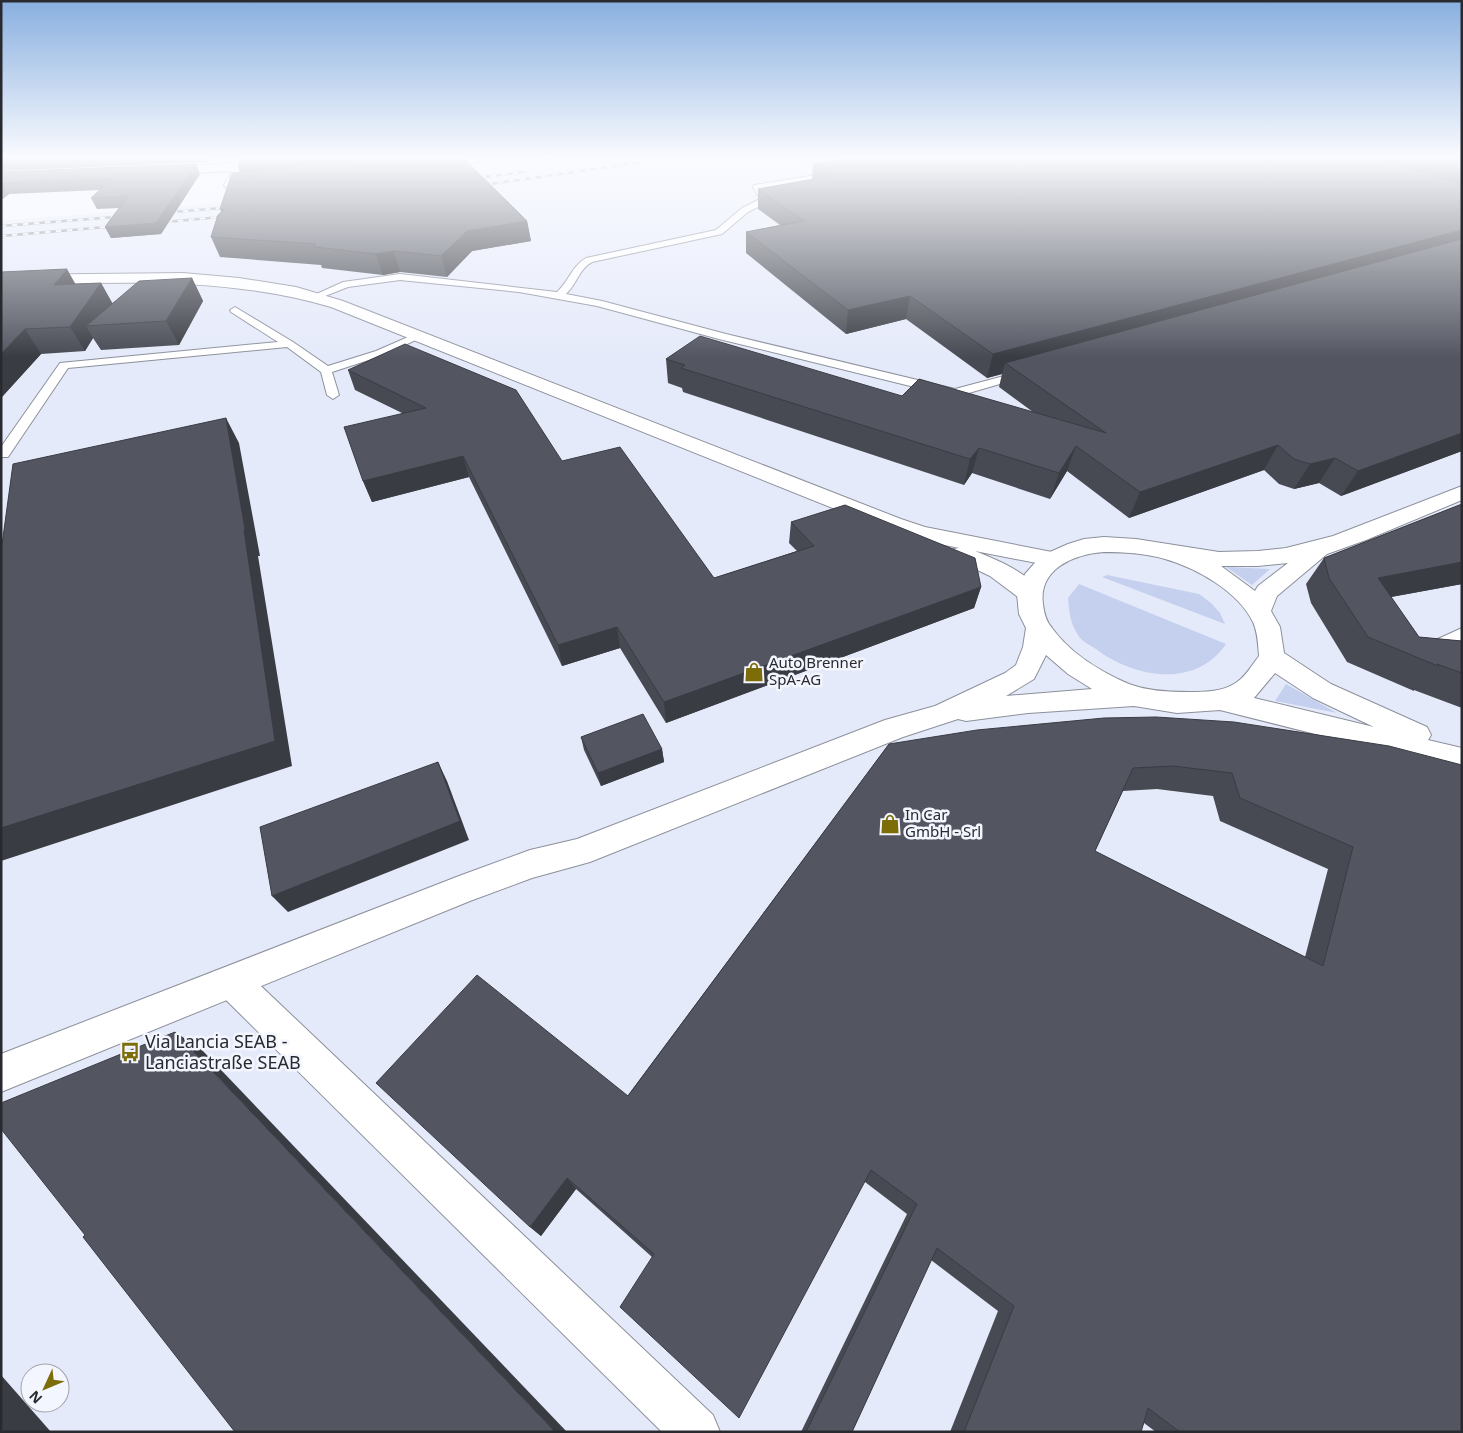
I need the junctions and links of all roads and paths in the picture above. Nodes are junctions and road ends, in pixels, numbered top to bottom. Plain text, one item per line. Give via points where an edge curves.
1 (727, 225) edge
2 (1, 280) edge
3 (559, 295) junction
4 (315, 298) junction
5 (236, 310) dead end
6 (419, 336) junction
7 (289, 344) junction
8 (326, 370) junction
9 (1032, 372) edge
10 (333, 395) dead end
11 (3, 454) dead end
12 (1462, 492) edge
13 (921, 533) junction
14 (1322, 548) junction
15 (1174, 554) junction
16 (1052, 559) junction
17 (1030, 594) junction
18 (1259, 611) junction
19 (1038, 629) junction
20 (1462, 634) edge
21 (1462, 656) edge
22 (1272, 658) junction
23 (1136, 696) junction
24 (1221, 700) junction
25 (943, 714) junction
26 (1462, 755) edge
27 (1462, 760) edge
28 (232, 982) junction
29 (1, 1074) edge
30 (696, 1432) edge

1 - 3 lane via 719,232 588,260 580,265 568,287
2 - 4 street via 183,278 239,283
3 - 4 lane via 400,277 346,284
3 - 9 lane via 955,393
4 - 6 street
5 - 7 lane
6 - 8 lane via 380,353
6 - 13 street
7 - 8 lane
7 - 11 lane via 64,365
8 - 10 lane
12 - 14 street
13 - 16 street
13 - 17 street via 994,567
14 - 15 street via 1253,559
14 - 18 street via 1266,592
15 - 16 street via 1120,544 1086,546
15 - 18 street via 1227,580
16 - 17 street via 1037,574
17 - 19 street via 1030,609
18 - 22 street via 1267,625
19 - 23 street via 1070,663 1107,685
19 - 25 street via 1036,647 1025,672
20 - 21 lane via 1435,647
22 - 24 street via 1246,690
22 - 26 street via 1334,698
23 - 24 street via 1163,701
23 - 25 street via 1028,703
24 - 27 street
25 - 28 street via 895,728 580,852 503,874
28 - 29 street
28 - 30 street

